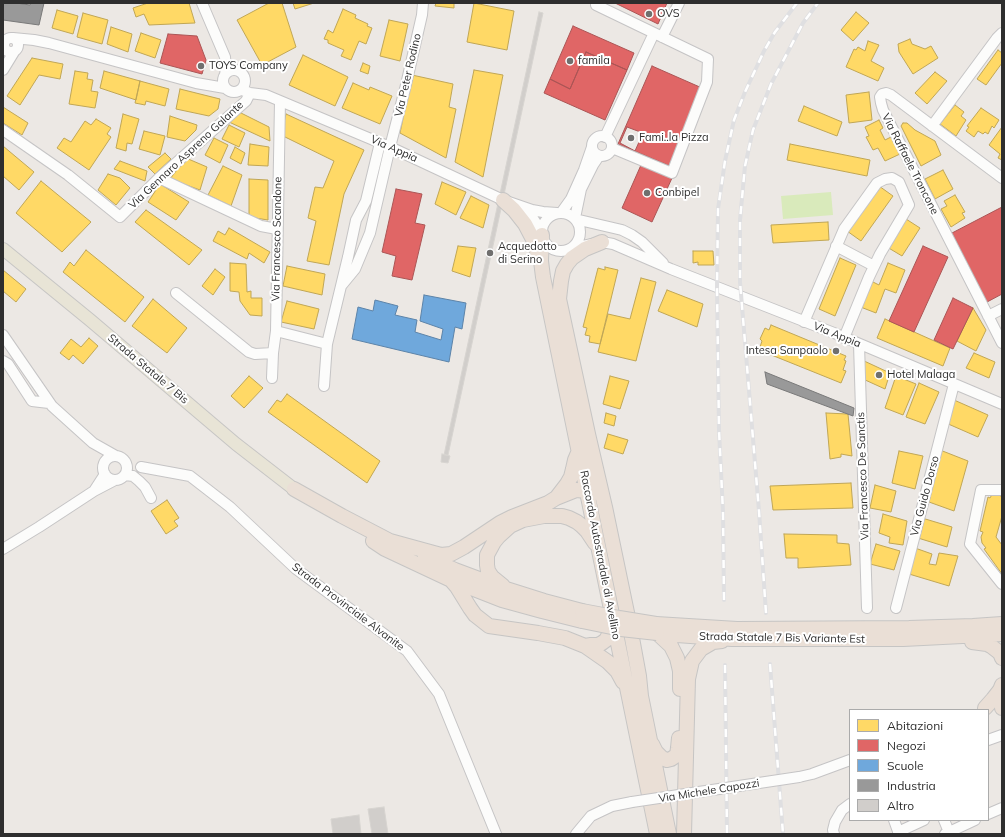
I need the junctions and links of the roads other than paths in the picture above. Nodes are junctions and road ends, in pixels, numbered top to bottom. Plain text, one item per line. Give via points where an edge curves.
1 (423, 3) edge
2 (679, 3) edge
3 (205, 4) edge
4 (596, 5) dead end
5 (1002, 33) edge
6 (658, 35) junction
7 (9, 44) edge
8 (226, 57) junction
9 (4, 69) edge
10 (237, 70) junction
11 (246, 78) junction
12 (224, 81) junction
13 (246, 91) junction
14 (266, 95) junction
15 (280, 101) junction
16 (932, 126) junction
17 (3, 130) edge
18 (605, 137) junction
19 (385, 145) junction
20 (592, 147) junction
21 (612, 148) junction
22 (599, 156) junction
23 (159, 178) junction
24 (1002, 178) edge
25 (504, 200) junction
26 (364, 206) junction
27 (520, 206) junction
28 (376, 207) junction
29 (559, 213) junction
30 (575, 218) junction
31 (277, 229) junction
32 (542, 234) junction
33 (602, 242) junction
34 (836, 246) junction
35 (3, 249) edge
36 (571, 249) junction
37 (541, 261) junction
38 (874, 266) junction
39 (671, 269) junction
40 (341, 286) junction
41 (176, 293) dead end
42 (559, 299) junction
43 (1002, 309) edge
44 (988, 316) junction
45 (804, 322) junction
46 (276, 331) junction
47 (3, 335) edge
48 (844, 338) junction
49 (1002, 343) edge
50 (327, 344) junction
51 (859, 344) junction
52 (273, 352) junction
53 (3, 361) edge
54 (272, 378) dead end
55 (954, 384) junction
56 (324, 386) dead end
57 (49, 403) junction
58 (1002, 404) edge
59 (93, 443) junction
60 (579, 451) junction
61 (120, 458) junction
62 (141, 467) junction
63 (104, 469) junction
64 (125, 475) junction
65 (115, 480) junction
66 (294, 489) joint
67 (1002, 490) edge
68 (94, 491) junction
69 (586, 491) junction
70 (151, 498) dead end
71 (556, 498) junction
72 (388, 545) junction
73 (3, 549) edge
74 (599, 550) junction
75 (451, 580) junction
76 (1002, 584) edge
77 (506, 589) junction
78 (622, 592) junction
79 (492, 596) junction
80 (867, 608) dead end
81 (896, 608) dead end
82 (582, 616) junction
83 (614, 622) junction
84 (1002, 624) edge
85 (499, 628) junction
86 (657, 629) junction
87 (1002, 634) edge
88 (940, 638) junction
89 (732, 639) junction
90 (585, 646) junction
91 (1002, 658) edge
92 (1002, 685) edge
93 (628, 693) junction
94 (1002, 708) edge
95 (980, 709) edge
96 (1002, 735) edge
97 (989, 740) edge
98 (650, 742) junction
99 (849, 760) edge
100 (849, 805) edge
101 (1002, 808) edge
102 (989, 814) edge
103 (894, 821) edge
104 (922, 821) edge
105 (944, 821) edge
106 (973, 821) edge
107 (899, 833) edge
108 (947, 833) edge
109 (496, 834) edge
110 (576, 834) edge
111 (657, 834) edge
112 (669, 834) edge
113 (684, 834) edge
114 (834, 834) edge

1 - 19 street, Via Peter Rodino via 405,89
2 - 6 street
3 - 8 street
4 - 6 street
5 - 16 street
6 - 18 street
6 - 21 street via 708,59 707,82 672,174
7 - 9 street
7 - 12 street via 34,40 196,83 210,85
8 - 10 street
8 - 12 street
10 - 11 street
10 - 12 street via 230,71
11 - 13 street
11 - 14 street, Via Appia
12 - 13 street via 228,91
13 - 14 street, Via Appia
13 - 23 street, Via Gennaro Aspreno Galante via 246,100
14 - 15 street, Via Appia
15 - 19 street, Via Appia
15 - 31 street, Via Francesco Scandone
16 - 24 street, Via Raffaele Troncone
16 - 44 street, Via Raffaele Troncone via 891,95 886,93 880,97 883,110
17 - 23 street, Via Gennaro Aspreno Galante via 68,175 120,217
18 - 20 street via 598,137
18 - 21 street via 610,140
19 - 25 street, Via Appia
19 - 26 street
19 - 28 street
20 - 22 street
20 - 29 street via 571,199
21 - 22 street via 607,155
22 - 30 street via 581,190
23 - 31 street via 261,226
25 - 27 street, Via Appia
25 - 37 highway via 525,224
26 - 28 street
26 - 40 street via 357,216
27 - 29 street, Via Appia
27 - 32 street, Via Appia via 530,214
28 - 40 street via 370,233 356,269
29 - 30 street, Via Appia
29 - 32 street via 552,215 544,223
30 - 36 street via 581,231 577,243
30 - 39 street, Via Appia via 632,235
31 - 46 street, Via Francesco Scandone
32 - 36 street, Via Appia via 544,241 553,250
32 - 37 highway
33 - 36 street, Via Appia
33 - 39 street, Via Appia via 613,244
33 - 42 highway via 585,249 567,264 563,271
34 - 38 street
34 - 38 street via 844,229 877,183 892,178 899,182 909,205
34 - 45 street
35 - 66 main road, Strada Statale 7 Bis via 236,444
36 - 42 highway, Raccordo Autostradale di Avellino via 556,276 555,288
37 - 60 highway, Raccordo Autostradale di Avellino
38 - 48 street
39 - 45 street, Via Appia
40 - 50 street
41 - 52 street via 249,352
42 - 78 highway, Raccordo Autostradale di Avellino
43 - 44 street
44 - 49 street, Via Raffaele Troncone
45 - 48 street, Via Appia
46 - 50 street
46 - 52 street, Via Francesco Scandone
47 - 57 street
48 - 51 street, Via Appia
50 - 56 street
51 - 55 street, Via Appia
51 - 80 street, Via Francesco De Sanctis
52 - 54 street, Via Francesco Scandone
53 - 57 street via 8,364 32,401
55 - 58 street, Via Appia
55 - 81 street, Via Guido Dorso
57 - 59 street
59 - 61 street, Strada Provinciale Alvanite
59 - 63 street
60 - 69 highway, Raccordo Autostradale di Avellino
60 - 71 highway via 571,477
61 - 62 street, Strada Provinciale Alvanite
61 - 63 street via 108,458
61 - 64 street via 126,462
62 - 64 street
62 - 109 street, Strada Provinciale Alvanite via 190,476 230,507 296,569 407,651 439,694
63 - 65 street via 111,479
63 - 68 street
64 - 65 street
64 - 70 street via 134,476 139,480
65 - 68 street
66 - 72 highway via 338,520
67 - 76 street via 981,490 970,544
68 - 73 street
69 - 71 highway via 576,490
69 - 74 highway, Raccordo Autostradale di Avellino
69 - 78 highway via 597,497 614,576
71 - 72 highway via 500,523 451,554 441,555
72 - 75 highway, Strada Statale 7 Bis Variante Est
72 - 77 highway, Strada Statale 7 Bis Variante Est
74 - 77 highway via 587,531 569,518 544,516 523,520 510,526 499,536 487,555 488,571
74 - 83 highway, Raccordo Autostradale di Avellino
75 - 79 highway, Strada Statale 7 Bis Variante Est
75 - 85 highway via 475,615 489,626
77 - 82 highway, Strada Statale 7 Bis Variante Est
78 - 98 highway, Raccordo Autostradale di Avellino
79 - 82 highway, Strada Statale 7 Bis Variante Est via 542,611
79 - 85 highway via 488,596 482,602 482,612
82 - 86 highway, Strada Statale 7 Bis Variante Est, bridge via 619,618
83 - 90 highway via 606,640
83 - 93 highway, Raccordo Autostradale di Avellino
84 - 86 highway, Strada Statale 7 Bis Variante Est via 909,628
85 - 90 highway via 565,638
86 - 89 highway, Strada Statale 7 Bis Variante Est
86 - 98 highway via 671,646 680,671 677,755 671,759 664,759
87 - 88 highway, Strada Statale 7 Bis Variante Est
88 - 89 highway, Strada Statale 7 Bis Variante Est
88 - 91 highway via 987,644 995,648
89 - 113 highway via 713,642 701,649 692,661 688,679
90 - 93 highway via 617,671
92 - 95 highway via 994,700
93 - 111 highway, Raccordo Autostradale di Avellino
94 - 95 street
96 - 97 street
98 - 112 highway, Raccordo Autostradale di Avellino
99 - 110 street, Via Michele Capozzi, bridge via 799,777 612,806 591,816
100 - 114 street via 842,810 835,822
101 - 102 street
103 - 107 street
104 - 107 street
105 - 108 street
106 - 108 street

